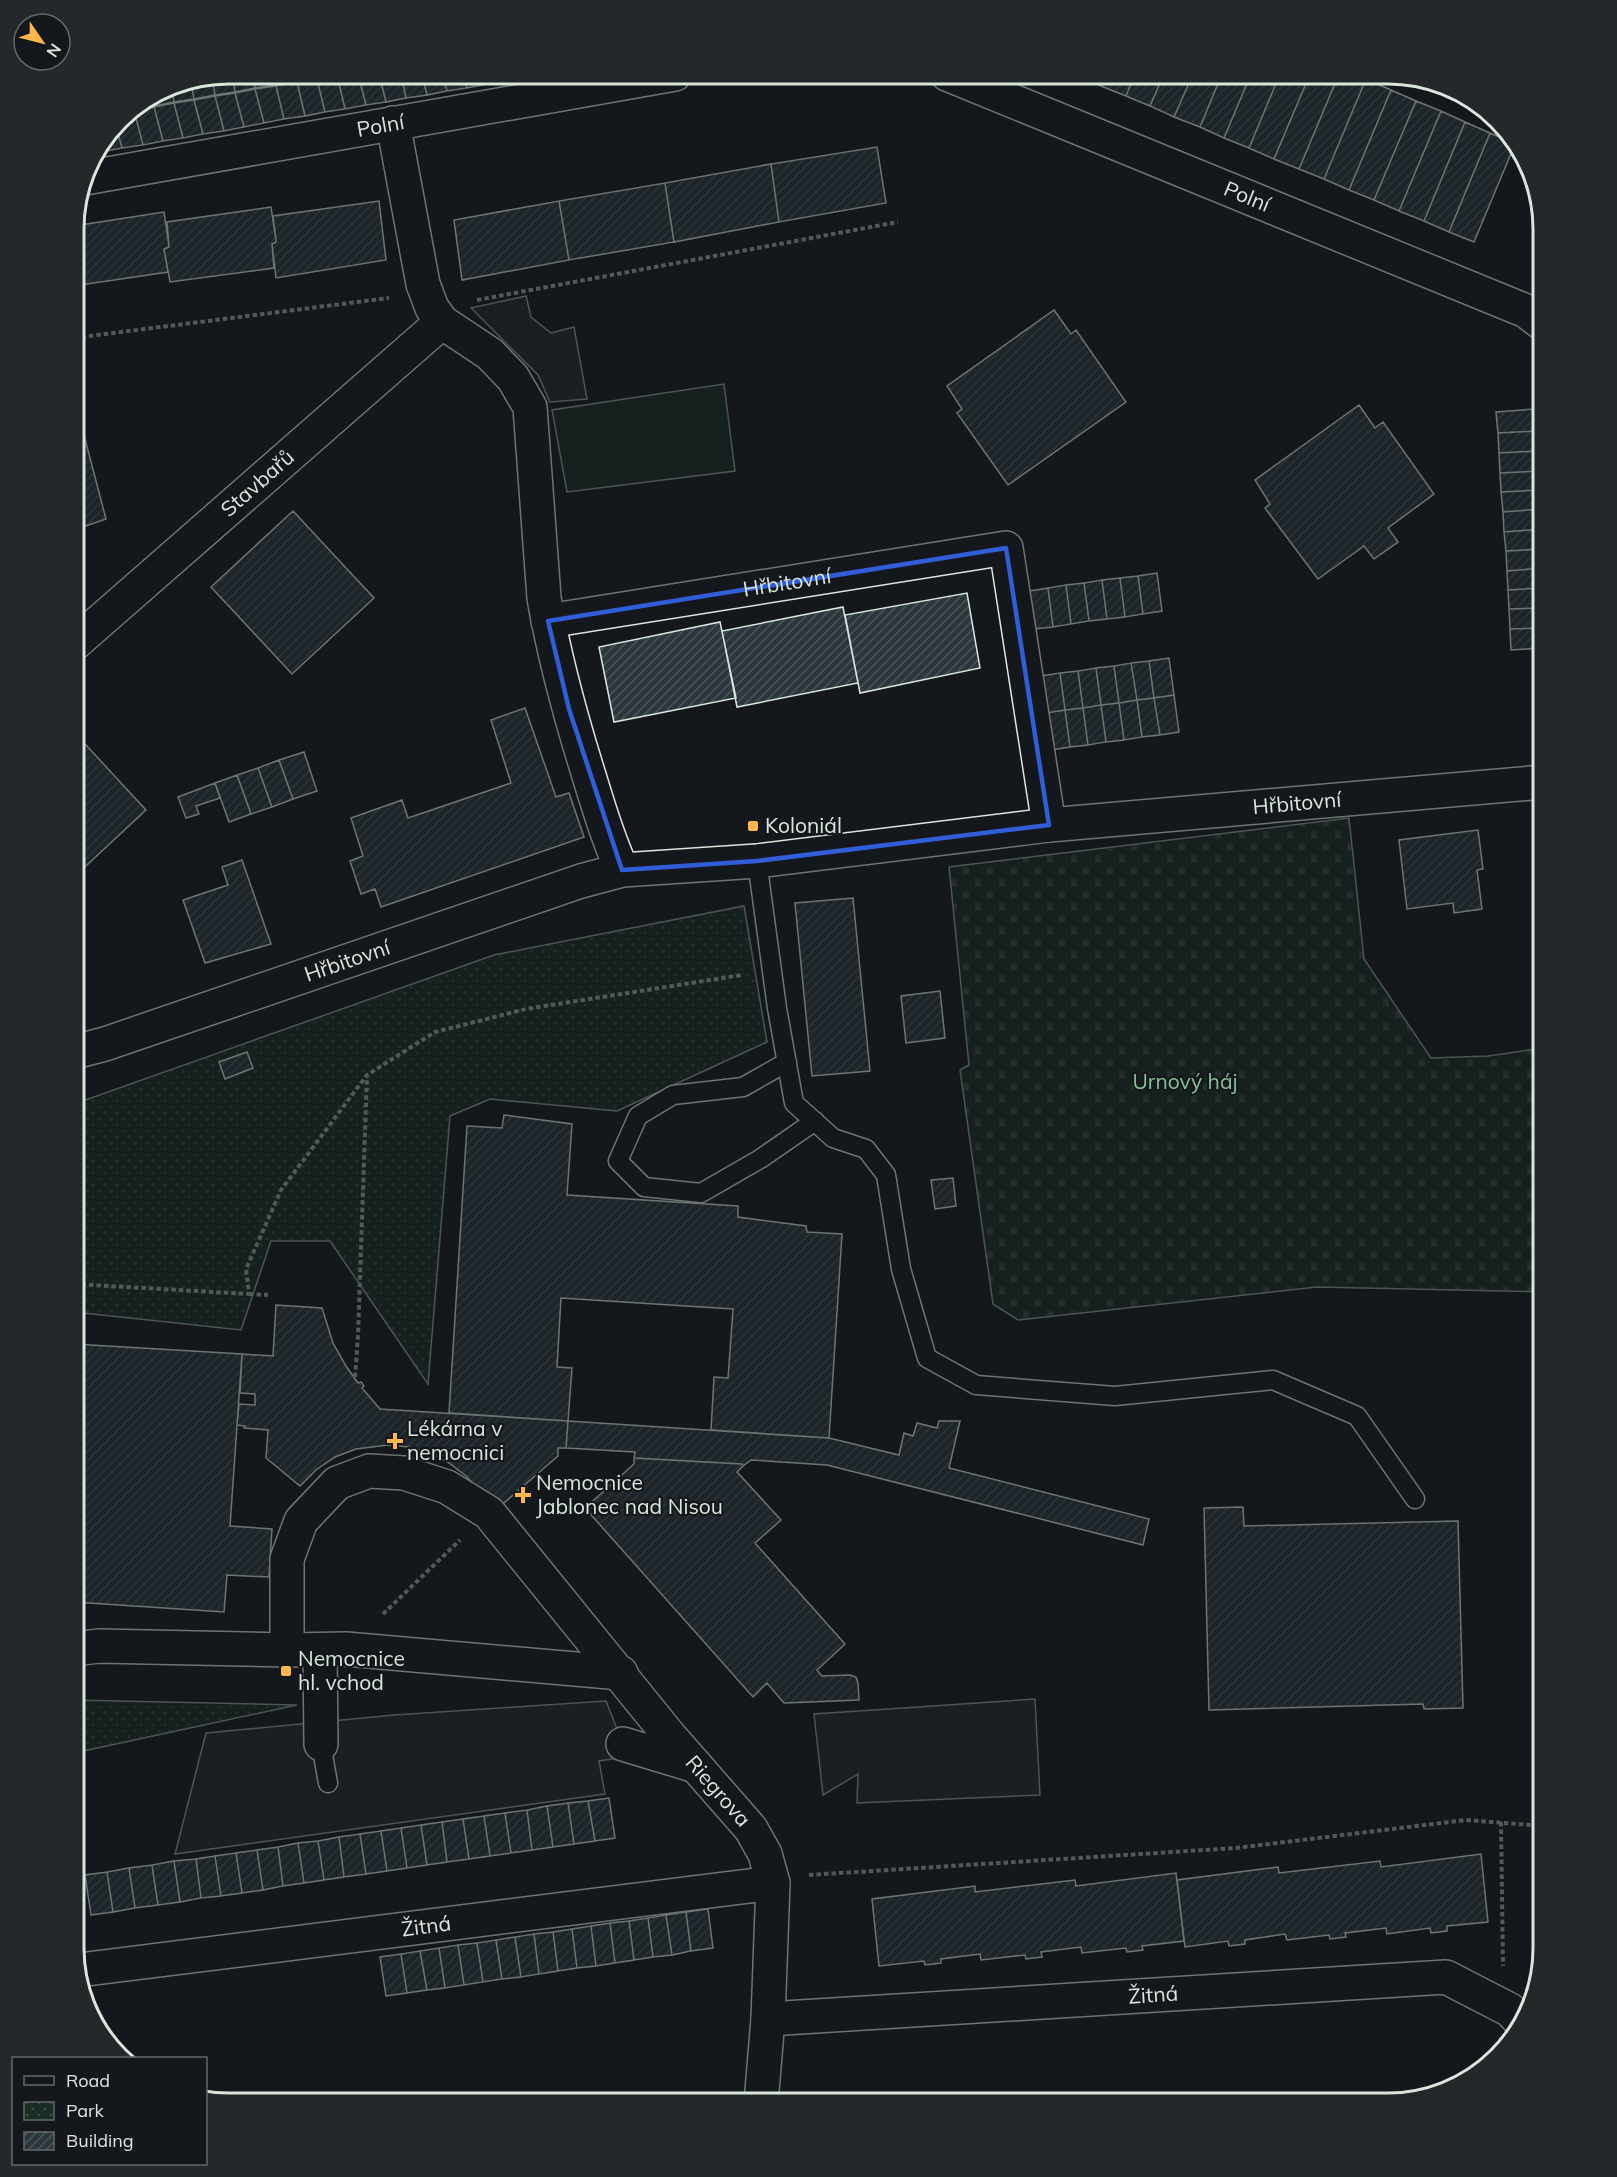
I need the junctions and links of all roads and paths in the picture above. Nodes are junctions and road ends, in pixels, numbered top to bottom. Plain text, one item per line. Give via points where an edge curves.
1 (617, 84) edge
2 (971, 84) edge
3 (393, 123) junction
4 (94, 176) edge
5 (898, 222) dead end
6 (433, 308) junction
7 (1533, 316) edge
8 (84, 337) edge
9 (548, 621) junction
10 (84, 635) edge
11 (1533, 783) edge
12 (1049, 825) junction
13 (757, 861) junction
14 (622, 870) junction
15 (772, 970) junction
16 (84, 1049) edge
17 (787, 1062) junction
18 (366, 1075) junction
19 (815, 1121) junction
20 (84, 1285) edge
21 (249, 1294) junction
22 (268, 1295) dead end
23 (355, 1377) dead end
24 (1415, 1499) dead end
25 (499, 1524) junction
26 (84, 1648) edge
27 (287, 1650) junction
28 (333, 1650) junction
29 (621, 1673) junction
30 (321, 1744) joint
31 (623, 1744) dead end
32 (696, 1766) junction
33 (328, 1783) dead end
34 (1501, 1822) junction
35 (1533, 1825) edge
36 (773, 1883) junction
37 (85, 1969) edge
38 (1513, 2015) edge
39 (768, 2019) junction
40 (762, 2093) edge

1 - 3 street, Polní
2 - 7 street, Polní
3 - 4 street, Polní
3 - 6 street
5 - 6 path
6 - 8 path
6 - 9 street via 490,354 513,378 530,407 543,598
6 - 10 street, Stavbařů
9 - 12 street, Hřbitovní via 1006,548
9 - 14 street via 569,709 608,840
11 - 12 street, Hřbitovní
12 - 13 street, Hřbitovní
13 - 14 street, Hřbitovní
13 - 15 lane
14 - 16 street, Hřbitovní
15 - 17 lane
15 - 18 path via 526,1009 435,1032
17 - 19 lane via 794,1103
17 - 19 lane via 743,1087 673,1095 638,1116 618,1161 644,1187 701,1193 760,1160
18 - 21 path via 281,1190 246,1269
18 - 23 path
19 - 24 lane via 833,1138 866,1149 886,1175 901,1269 927,1358 976,1385 1115,1396 1273,1380 1357,1416
20 - 21 path
21 - 22 path
25 - 27 street, Riegrova via 447,1487 404,1473 369,1471 337,1483 301,1521 287,1559
25 - 28 path
25 - 29 street, Riegrova
26 - 27 street
27 - 28 street
28 - 29 street
28 - 30 street
29 - 32 street, Riegrova
30 - 33 lane
31 - 32 street
32 - 36 street, Riegrova via 751,1829 765,1854
34 - 35 path
34 - 36 path via 1466,1820 1236,1848 794,1876
34 - 38 path
36 - 37 street, Žitná
36 - 39 street, Riegrova
38 - 39 street, Žitná via 1446,1977
39 - 40 street, Riegrova

